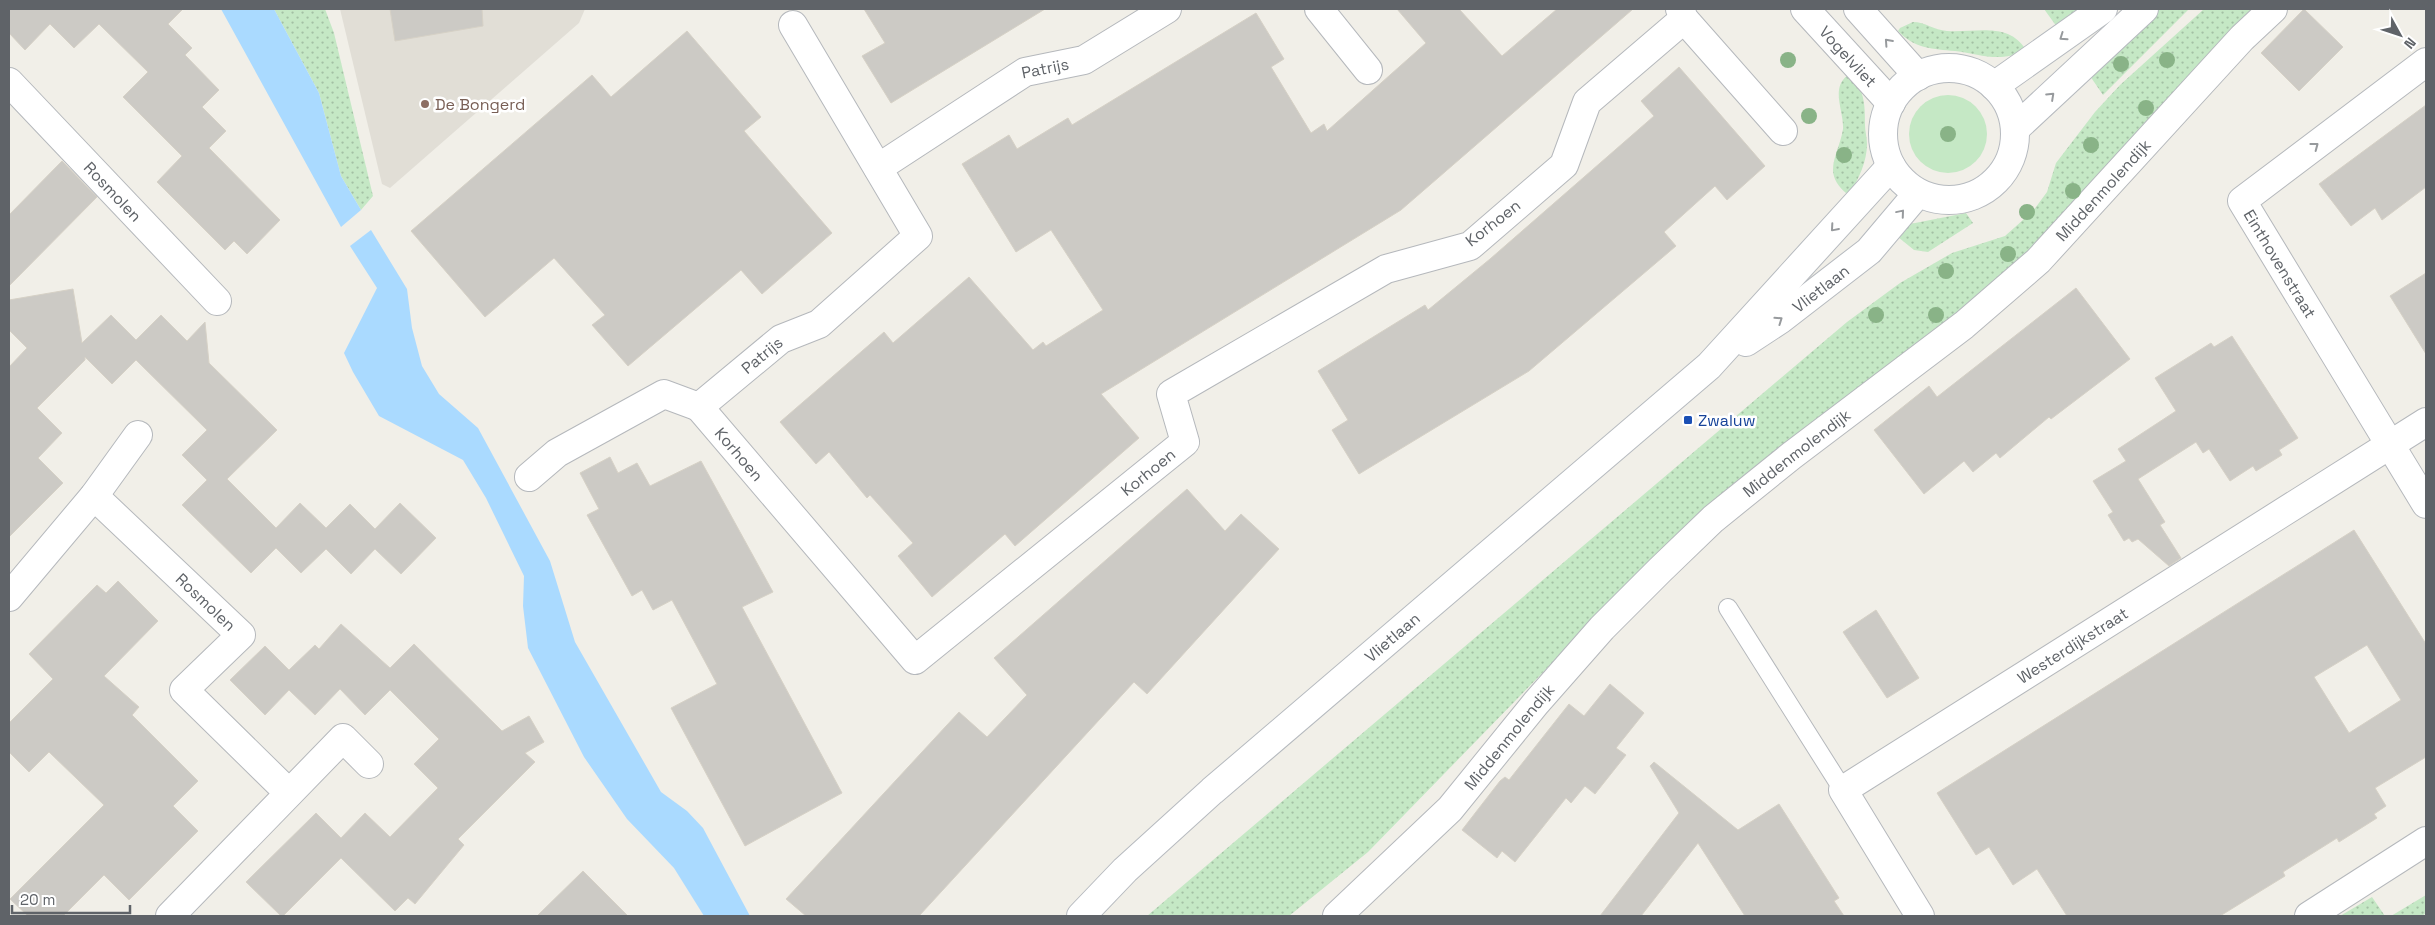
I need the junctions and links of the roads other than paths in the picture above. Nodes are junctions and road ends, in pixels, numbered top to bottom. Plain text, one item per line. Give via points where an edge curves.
1 (1167, 9) edge
2 (1319, 9) edge
3 (1805, 9) edge
4 (1858, 9) edge
5 (2103, 9) edge
6 (2144, 9) edge
7 (2273, 9) edge
8 (1682, 14) edge
9 (793, 25) dead end
10 (2426, 62) edge
11 (1368, 70) dead end
12 (1918, 76) junction
13 (9, 82) edge
14 (1994, 86) junction
15 (1891, 103) junction
16 (2015, 129) junction
17 (1783, 131) dead end
18 (1890, 166) junction
19 (878, 168) junction
20 (1918, 193) junction
21 (218, 301) dead end
22 (1709, 366) junction
23 (699, 407) junction
24 (2426, 422) edge
25 (138, 435) dead end
26 (2390, 446) junction
27 (529, 477) dead end
28 (94, 496) junction
29 (2426, 504) edge
30 (9, 597) edge
31 (1728, 608) dead end
32 (369, 764) dead end
33 (1843, 790) junction
34 (289, 793) junction
35 (2426, 841) edge
36 (170, 916) edge
37 (1081, 916) edge
38 (1337, 916) edge
39 (1920, 916) edge
40 (2309, 916) edge

1 - 19 street, Patrijs via 1084,60 1025,72
2 - 11 street
3 - 15 street, Vogelvliet
12 -> 4 street
5 -> 14 street
16 -> 6 street
7 - 38 street, Middenmolendijk via 2242,38 2038,261 1964,325 1713,519 1660,570 1602,628 1536,703 1450,809
8 - 17 street, Korhoen
8 - 23 street, Korhoen via 1587,102 1564,166 1470,246 1386,269 1171,394 1185,442 915,660
9 - 19 street, Patrijs
26 -> 10 street, Einthovenstraat via 2242,201
12 - 14 street via 1944,68 1958,68
12 - 15 street via 1907,83
13 - 21 street, Rosmolen
14 - 16 street via 2005,98
15 - 18 street via 1883,124 1884,146
16 - 20 street via 2009,164 1985,190 1969,198 1952,201 1934,200
18 - 20 street via 1906,186
18 -> 22 street, Vlietlaan
19 - 23 street, Patrijs via 918,236 819,324 782,339
22 -> 20 street, Vlietlaan via 1781,319 1868,251
22 - 37 street, Vlietlaan via 1212,791 1125,870
23 - 27 street via 664,394 557,453
24 - 26 street, Westerdijkstraat
25 - 28 street
26 - 29 street
26 - 33 street, Westerdijkstraat
28 - 30 street
28 - 34 street, Rosmolen via 241,635 184,690
31 - 33 lane
32 - 34 street via 343,738
33 - 39 street
34 - 36 street
35 - 40 street

